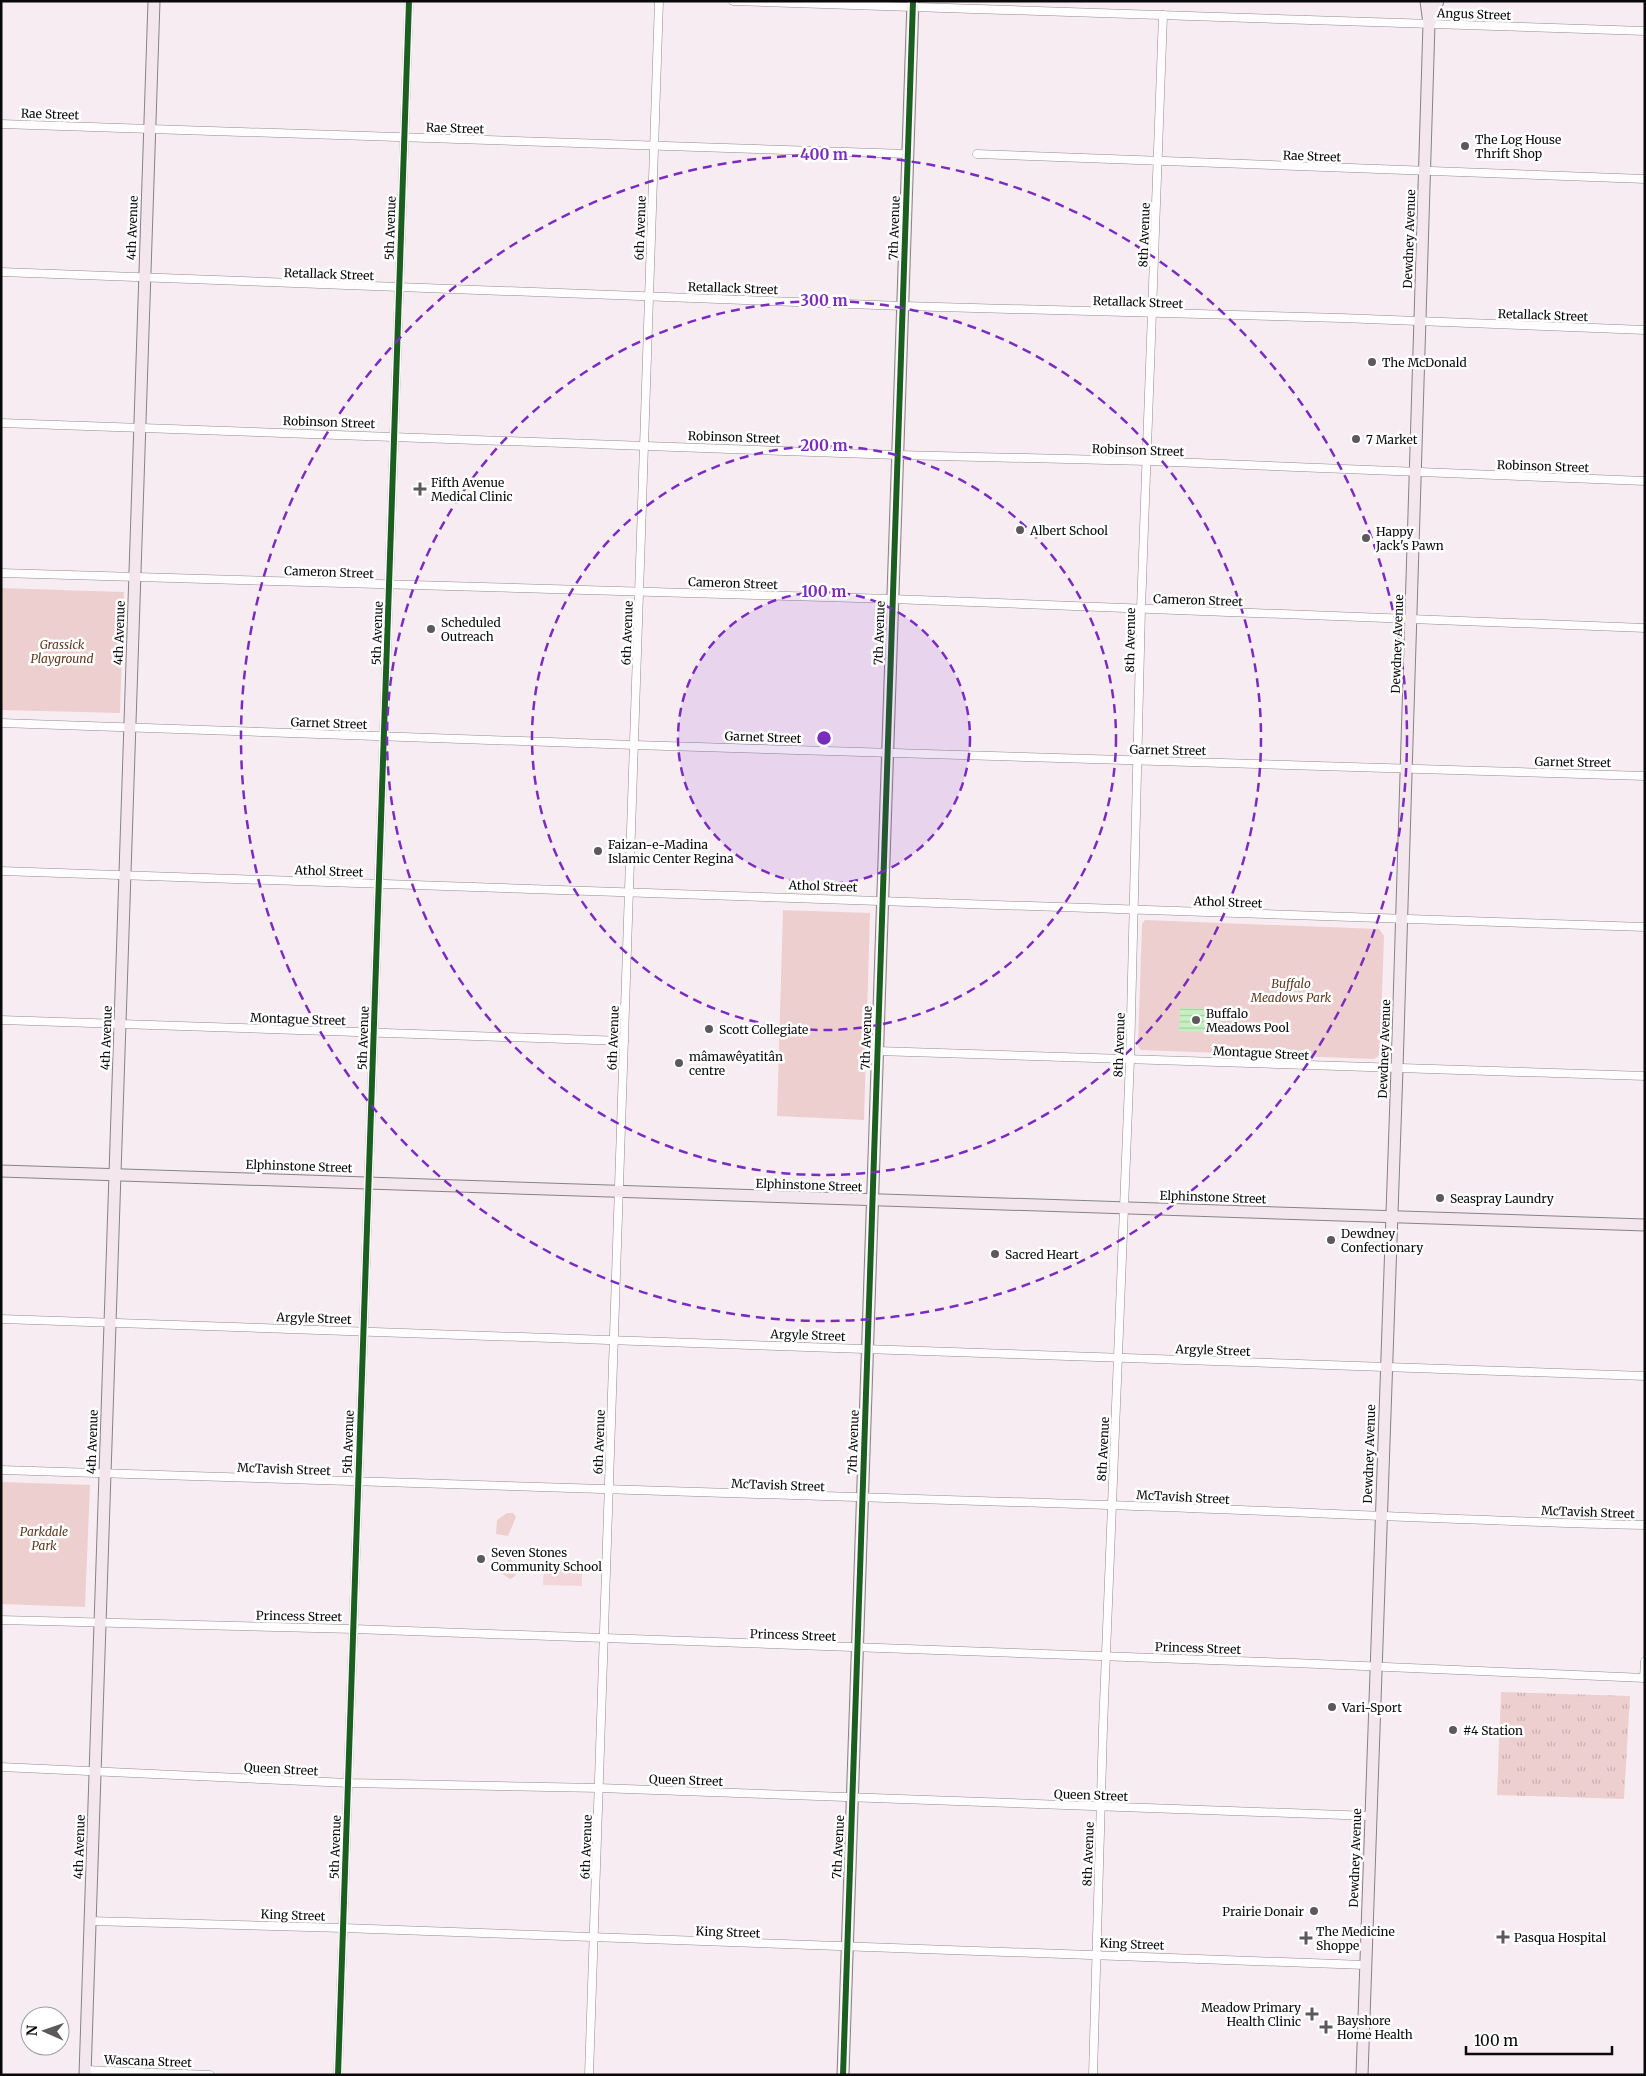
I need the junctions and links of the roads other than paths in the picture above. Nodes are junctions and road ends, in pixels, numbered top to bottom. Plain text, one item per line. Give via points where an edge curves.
1 (154, 1) edge
2 (409, 1) edge
3 (659, 1) edge
4 (734, 1) edge
5 (1426, 1) edge
6 (1438, 1) edge
7 (913, 5) edge
8 (1163, 15) junction
9 (1430, 24) junction
10 (1645, 31) edge
11 (1, 124) edge
12 (150, 129) junction
13 (404, 138) junction
14 (654, 146) junction
15 (908, 154) junction
16 (978, 154) dead end
17 (1158, 162) junction
18 (1425, 172) junction
19 (1645, 179) edge
20 (1, 272) edge
21 (144, 277) junction
22 (400, 288) junction
23 (649, 296) junction
24 (903, 306) junction
25 (1152, 314) junction
26 (1420, 321) junction
27 (1645, 330) edge
28 (1, 423) edge
29 (140, 428) junction
30 (394, 435) junction
31 (644, 445) junction
32 (898, 455) junction
33 (1147, 461) junction
34 (1416, 473) junction
35 (1645, 481) edge
36 (1, 573) edge
37 (135, 578) junction
38 (389, 586) junction
39 (639, 592) junction
40 (892, 599) junction
41 (1141, 609) junction
42 (1411, 619) junction
43 (1645, 628) edge
44 (1, 723) edge
45 (130, 726) junction
46 (385, 736) junction
47 (634, 745) junction
48 (886, 752) junction
49 (1138, 761) junction
50 (1406, 768) junction
51 (1645, 776) edge
52 (1, 871) edge
53 (125, 875) junction
54 (379, 884) junction
55 (629, 892) junction
56 (881, 900) junction
57 (1134, 909) junction
58 (1402, 919) junction
59 (1645, 927) edge
60 (1, 1020) edge
61 (120, 1024) junction
62 (374, 1033) junction
63 (624, 1041) junction
64 (877, 1050) junction
65 (1130, 1059) junction
66 (1397, 1069) junction
67 (1645, 1076) edge
68 (1, 1171) edge
69 (115, 1175) junction
70 (370, 1182) junction
71 (619, 1191) junction
72 (872, 1201) junction
73 (1124, 1208) junction
74 (1391, 1216) junction
75 (1645, 1225) edge
76 (1, 1319) edge
77 (110, 1322) junction
78 (364, 1331) junction
79 (614, 1340) junction
80 (867, 1348) junction
81 (1118, 1357) junction
82 (1385, 1367) junction
83 (1645, 1376) edge
84 (1, 1470) edge
85 (105, 1474) junction
86 (358, 1482) junction
87 (609, 1490) junction
88 (862, 1499) junction
89 (1111, 1505) junction
90 (1380, 1517) junction
91 (1645, 1525) edge
92 (1, 1620) edge
93 (100, 1624) junction
94 (354, 1629) junction
95 (604, 1639) junction
96 (858, 1648) junction
97 (1105, 1657) junction
98 (1645, 1661) edge
99 (1375, 1667) junction
100 (1644, 1678) edge
101 (1, 1767) edge
102 (95, 1771) junction
103 (349, 1783) junction
104 (599, 1788) junction
105 (852, 1797) junction
106 (1101, 1807) junction
107 (1370, 1816) junction
108 (90, 1921) junction
109 (343, 1928) junction
110 (594, 1938) junction
111 (846, 1947) junction
112 (1096, 1954) junction
113 (1365, 1965) junction
114 (85, 2072) edge
115 (210, 2075) edge
116 (338, 2075) edge
117 (589, 2075) edge
118 (843, 2075) edge
119 (1092, 2075) edge
120 (1362, 2075) edge

1 - 12 street, 4th Avenue
2 - 13 street, 5th Avenue
3 - 14 street, 6th Avenue
4 - 7 street, Angus Street
5 - 9 street, Dewdney Avenue
6 - 9 street, Dewdney Avenue
7 - 8 street, Angus Street
7 - 15 street, 7th Avenue
8 - 9 street, Angus Street
8 - 17 street, 8th Avenue
9 - 10 street, Angus Street
9 - 18 street, Dewdney Avenue
11 - 12 street, Rae Street
12 - 13 street, Rae Street
12 - 21 street, 4th Avenue
13 - 14 street, Rae Street
13 - 22 street, 5th Avenue
14 - 15 street, Rae Street
14 - 23 street, 6th Avenue
15 - 24 street, 7th Avenue
16 - 17 street, Rae Street
17 - 18 street, Rae Street
17 - 25 street, 8th Avenue
18 - 19 street, Rae Street
18 - 26 street, Dewdney Avenue
20 - 21 street, Retallack Street
21 - 22 street, Retallack Street
21 - 29 street, 4th Avenue
22 - 23 street, Retallack Street
22 - 30 street, 5th Avenue
23 - 24 street, Retallack Street
23 - 31 street, 6th Avenue
24 - 25 street, Retallack Street
24 - 32 street, 7th Avenue
25 - 26 street, Retallack Street
25 - 33 street, 8th Avenue
26 - 27 street, Retallack Street
26 - 34 street, Dewdney Avenue
28 - 29 street, Robinson Street
29 - 30 street, Robinson Street
29 - 37 street, 4th Avenue
30 - 31 street, Robinson Street
30 - 38 street, 5th Avenue
31 - 32 street, Robinson Street
31 - 39 street, 6th Avenue
32 - 33 street, Robinson Street
32 - 40 street, 7th Avenue
33 - 34 street, Robinson Street
33 - 41 street, 8th Avenue
34 - 35 street, Robinson Street
34 - 42 street, Dewdney Avenue
36 - 37 street, Cameron Street
37 - 38 street, Cameron Street
37 - 45 street, 4th Avenue
38 - 39 street, Cameron Street
38 - 46 street, 5th Avenue
39 - 40 street, Cameron Street
39 - 47 street, 6th Avenue
40 - 41 street, Cameron Street
40 - 48 street, 7th Avenue
41 - 42 street, Cameron Street
41 - 49 street, 8th Avenue
42 - 43 street, Cameron Street
42 - 50 street, Dewdney Avenue
44 - 45 street, Garnet Street
45 - 46 street, Garnet Street
45 - 53 street, 4th Avenue
46 - 47 street, Garnet Street
46 - 54 street, 5th Avenue
47 - 48 street, Garnet Street
47 - 55 street, 6th Avenue
48 - 49 street, Garnet Street
48 - 56 street, 7th Avenue
49 - 50 street, Garnet Street
49 - 57 street, 8th Avenue
50 - 51 street, Garnet Street
50 - 58 street, Dewdney Avenue
52 - 53 street, Athol Street
53 - 54 street, Athol Street
53 - 61 street, 4th Avenue
54 - 55 street, Athol Street
54 - 62 street, 5th Avenue
55 - 56 street, Athol Street
55 - 63 street, 6th Avenue
56 - 57 street, Athol Street
56 - 64 street, 7th Avenue
57 - 58 street, Athol Street
57 - 65 street, 8th Avenue
58 - 59 street, Athol Street
58 - 66 street, Dewdney Avenue
60 - 61 street, Montague Street
61 - 62 street, Montague Street
61 - 69 street, 4th Avenue
62 - 63 street, Montague Street
62 - 70 street, 5th Avenue
63 - 71 street, 6th Avenue
64 - 65 street, Montague Street
64 - 72 street, 7th Avenue
65 - 66 street, Montague Street
65 - 73 street, 8th Avenue
66 - 67 street, Montague Street
66 - 74 street, Dewdney Avenue
68 - 69 street, Elphinstone Street
69 - 70 street, Elphinstone Street
69 - 77 street, 4th Avenue
70 - 71 street, Elphinstone Street
70 - 78 street, 5th Avenue
71 - 72 street, Elphinstone Street
71 - 79 street, 6th Avenue
72 - 73 street, Elphinstone Street
72 - 80 street, 7th Avenue
73 - 74 street, Elphinstone Street
73 - 81 street, 8th Avenue
74 - 75 street, Elphinstone Street
74 - 82 street, Dewdney Avenue
76 - 77 street, Argyle Street
77 - 78 street, Argyle Street
77 - 85 street, 4th Avenue
78 - 79 street, Argyle Street
78 - 86 street, 5th Avenue
79 - 80 street, Argyle Street
79 - 87 street, 6th Avenue
80 - 81 street, Argyle Street
80 - 88 street, 7th Avenue
81 - 82 street, Argyle Street
81 - 89 street, 8th Avenue
82 - 83 street, Argyle Street
82 - 90 street, Dewdney Avenue
84 - 85 street, McTavish Street
85 - 86 street, McTavish Street
85 - 93 street, 4th Avenue
86 - 87 street, McTavish Street
86 - 94 street, 5th Avenue
87 - 88 street, McTavish Street
87 - 95 street, 6th Avenue
88 - 89 street, McTavish Street
88 - 96 street, 7th Avenue
89 - 90 street, McTavish Street
89 - 97 street, 8th Avenue
90 - 91 street, McTavish Street
90 - 99 street, Dewdney Avenue
92 - 93 street, Princess Street
93 - 94 street, Princess Street
93 - 102 street, 4th Avenue
94 - 95 street, Princess Street
94 - 103 street, 5th Avenue
95 - 96 street, Princess Street
95 - 104 street, 6th Avenue
96 - 97 street, Princess Street
96 - 105 street, 7th Avenue
97 - 99 street, Princess Street
97 - 106 street, 8th Avenue
98 - 100 street
99 - 100 street, Princess Street
99 - 107 street, Dewdney Avenue
101 - 102 street, Queen Street
102 - 103 street, Queen Street
102 - 108 street, 4th Avenue
103 - 104 street, Queen Street
103 - 109 street, 5th Avenue
104 - 105 street, Queen Street
104 - 110 street, 6th Avenue
105 - 106 street, Queen Street
105 - 111 street, 7th Avenue
106 - 107 street, Queen Street
106 - 112 street, 8th Avenue
107 - 113 street, Dewdney Avenue
108 - 109 street, King Street
108 - 114 street, 4th Avenue
109 - 110 street, King Street
109 - 116 street, 5th Avenue
110 - 111 street, King Street
110 - 117 street, 6th Avenue
111 - 112 street, King Street
111 - 118 street, 7th Avenue
112 - 113 street, King Street
112 - 119 street, 8th Avenue
113 - 120 street, Dewdney Avenue
114 - 115 street, Wascana Street

